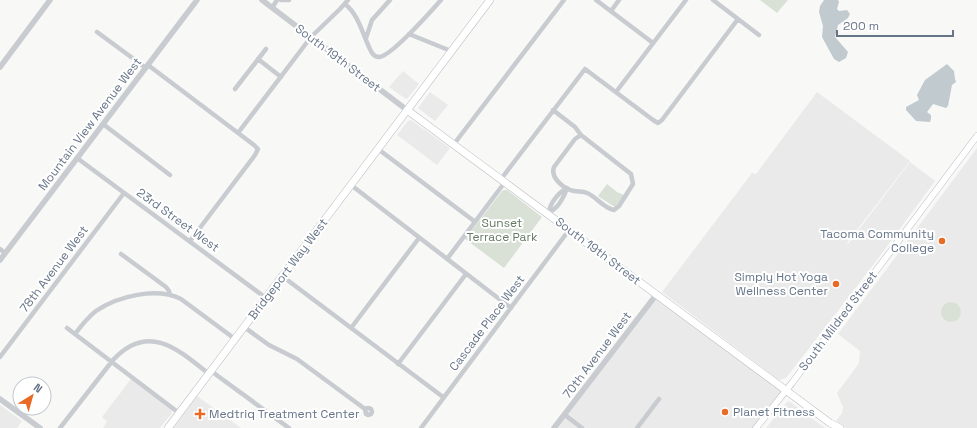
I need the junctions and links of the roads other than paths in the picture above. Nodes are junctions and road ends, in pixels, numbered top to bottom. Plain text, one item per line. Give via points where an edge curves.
1 (50, 0) edge
2 (197, 0) edge
3 (262, 0) edge
4 (277, 0) edge
5 (280, 0) edge
6 (289, 0) edge
7 (390, 0) edge
8 (441, 0) edge
9 (490, 0) edge
10 (564, 0) edge
11 (596, 0) edge
12 (619, 0) edge
13 (686, 0) edge
14 (713, 0) edge
15 (346, 2) edge
16 (272, 8) junction
17 (611, 11) junction
18 (738, 19) junction
19 (97, 32) dead end
20 (409, 34) junction
21 (759, 35) dead end
22 (311, 37) junction
23 (366, 40) junction
24 (653, 43) junction
25 (266, 49) dead end
26 (451, 51) junction
27 (258, 60) junction
28 (147, 66) junction
29 (0, 67) edge
30 (281, 77) junction
31 (235, 88) dead end
32 (616, 92) junction
33 (407, 110) junction
34 (554, 110) junction
35 (103, 124) junction
36 (238, 133) junction
37 (581, 135) junction
38 (977, 136) edge
39 (454, 144) junction
40 (378, 149) junction
41 (77, 158) junction
42 (170, 174) dead end
43 (503, 181) junction
44 (351, 185) junction
45 (567, 188) junction
46 (124, 193) junction
47 (548, 213) junction
48 (474, 222) junction
49 (569, 230) junction
50 (419, 238) junction
51 (190, 241) junction
52 (0, 249) edge
53 (5, 253) junction
54 (121, 254) dead end
55 (447, 259) junction
56 (0, 260) edge
57 (466, 274) junction
58 (282, 276) junction
59 (170, 295) junction
60 (656, 295) junction
61 (266, 298) junction
62 (511, 308) junction
63 (244, 327) junction
64 (68, 328) dead end
65 (351, 328) junction
66 (75, 334) junction
67 (235, 339) junction
68 (0, 357) edge
69 (112, 361) junction
70 (398, 364) junction
71 (210, 372) junction
72 (786, 390) junction
73 (443, 397) junction
74 (0, 399) edge
75 (659, 399) dead end
76 (365, 409) dead end
77 (180, 413) junction
78 (565, 415) junction
79 (833, 426) edge
80 (40, 428) edge
81 (60, 428) edge
82 (168, 428) edge
83 (289, 428) edge
84 (421, 428) edge
85 (554, 428) edge
86 (582, 428) edge
87 (637, 428) edge
88 (756, 428) edge
89 (840, 428) edge

1 - 29 street
2 - 28 street, Mountain View Avenue West
3 - 16 street, South 19th Street
4 - 16 street
5 - 6 street
7 - 23 street via 372,20
8 - 20 street
9 - 26 main road, Bridgeport Way West
10 - 39 street
11 - 17 street
12 - 17 street
13 - 24 street
14 - 18 street
15 - 22 street
15 - 23 street
16 - 22 street, South 19th Street
17 - 24 street
18 - 21 street
18 - 32 street via 658,123
19 - 28 street
20 - 23 street via 378,57 370,51
20 - 26 street
22 - 30 street
22 - 33 street, South 19th Street
24 - 32 street
25 - 27 street
26 - 33 main road, Bridgeport Way West
27 - 30 street
27 - 31 street
28 - 35 street, Mountain View Avenue West
28 - 36 street
30 - 36 street
32 - 34 street via 585,68
33 - 39 main road, South 19th Street
33 - 40 main road, Bridgeport Way West
34 - 37 street via 575,126
34 - 43 street
35 - 41 street, Mountain View Avenue West
35 - 42 street
36 - 51 street via 258,150
37 - 45 street via 575,139 552,171 554,177
37 - 45 street via 629,172 633,184 614,210 588,193
38 - 72 main road, South Mildred Street
39 - 43 main road, South 19th Street
40 - 44 main road, Bridgeport Way West
40 - 48 street
41 - 46 street, 23rd Street West
41 - 53 street, Mountain View Avenue West
43 - 47 main road, South 19th Street
43 - 48 street
44 - 50 street
44 - 58 main road, Bridgeport Way West
45 - 47 street via 566,194 554,210
46 - 51 street, 23rd Street West
46 - 68 street, 78th Avenue West
47 - 49 main road, South 19th Street
48 - 55 street
49 - 60 main road, South 19th Street
49 - 62 street, Cascade Place West
50 - 55 street
50 - 65 street
51 - 61 street, 23rd Street West
52 - 53 street
53 - 56 street, Mountain View Avenue West
54 - 59 street via 166,287
55 - 57 street
57 - 62 street
57 - 70 street
58 - 61 main road, Bridgeport Way West
58 - 65 street
59 - 66 street via 143,294 117,300 94,312
59 - 67 street via 188,303
60 - 72 main road, South 19th Street
60 - 78 street, 70th Avenue West
61 - 63 main road, Bridgeport Way West
62 - 73 street, Cascade Place West
63 - 67 main road, Bridgeport Way West
63 - 76 street via 269,345 295,358
64 - 66 street
65 - 70 street
66 - 69 street
67 - 71 main road, Bridgeport Way West
69 - 71 street via 134,345 156,342 177,349
69 - 77 street
69 - 81 street
70 - 73 street
71 - 77 main road, Bridgeport Way West
71 - 83 street
72 - 79 main road, South 19th Street
72 - 88 main road, South Mildred Street
73 - 84 street, Cascade Place West
74 - 80 street
75 - 87 street
77 - 82 main road, Bridgeport Way West
78 - 85 street, 70th Avenue West
78 - 86 street
79 - 89 main road, South 19th Street

